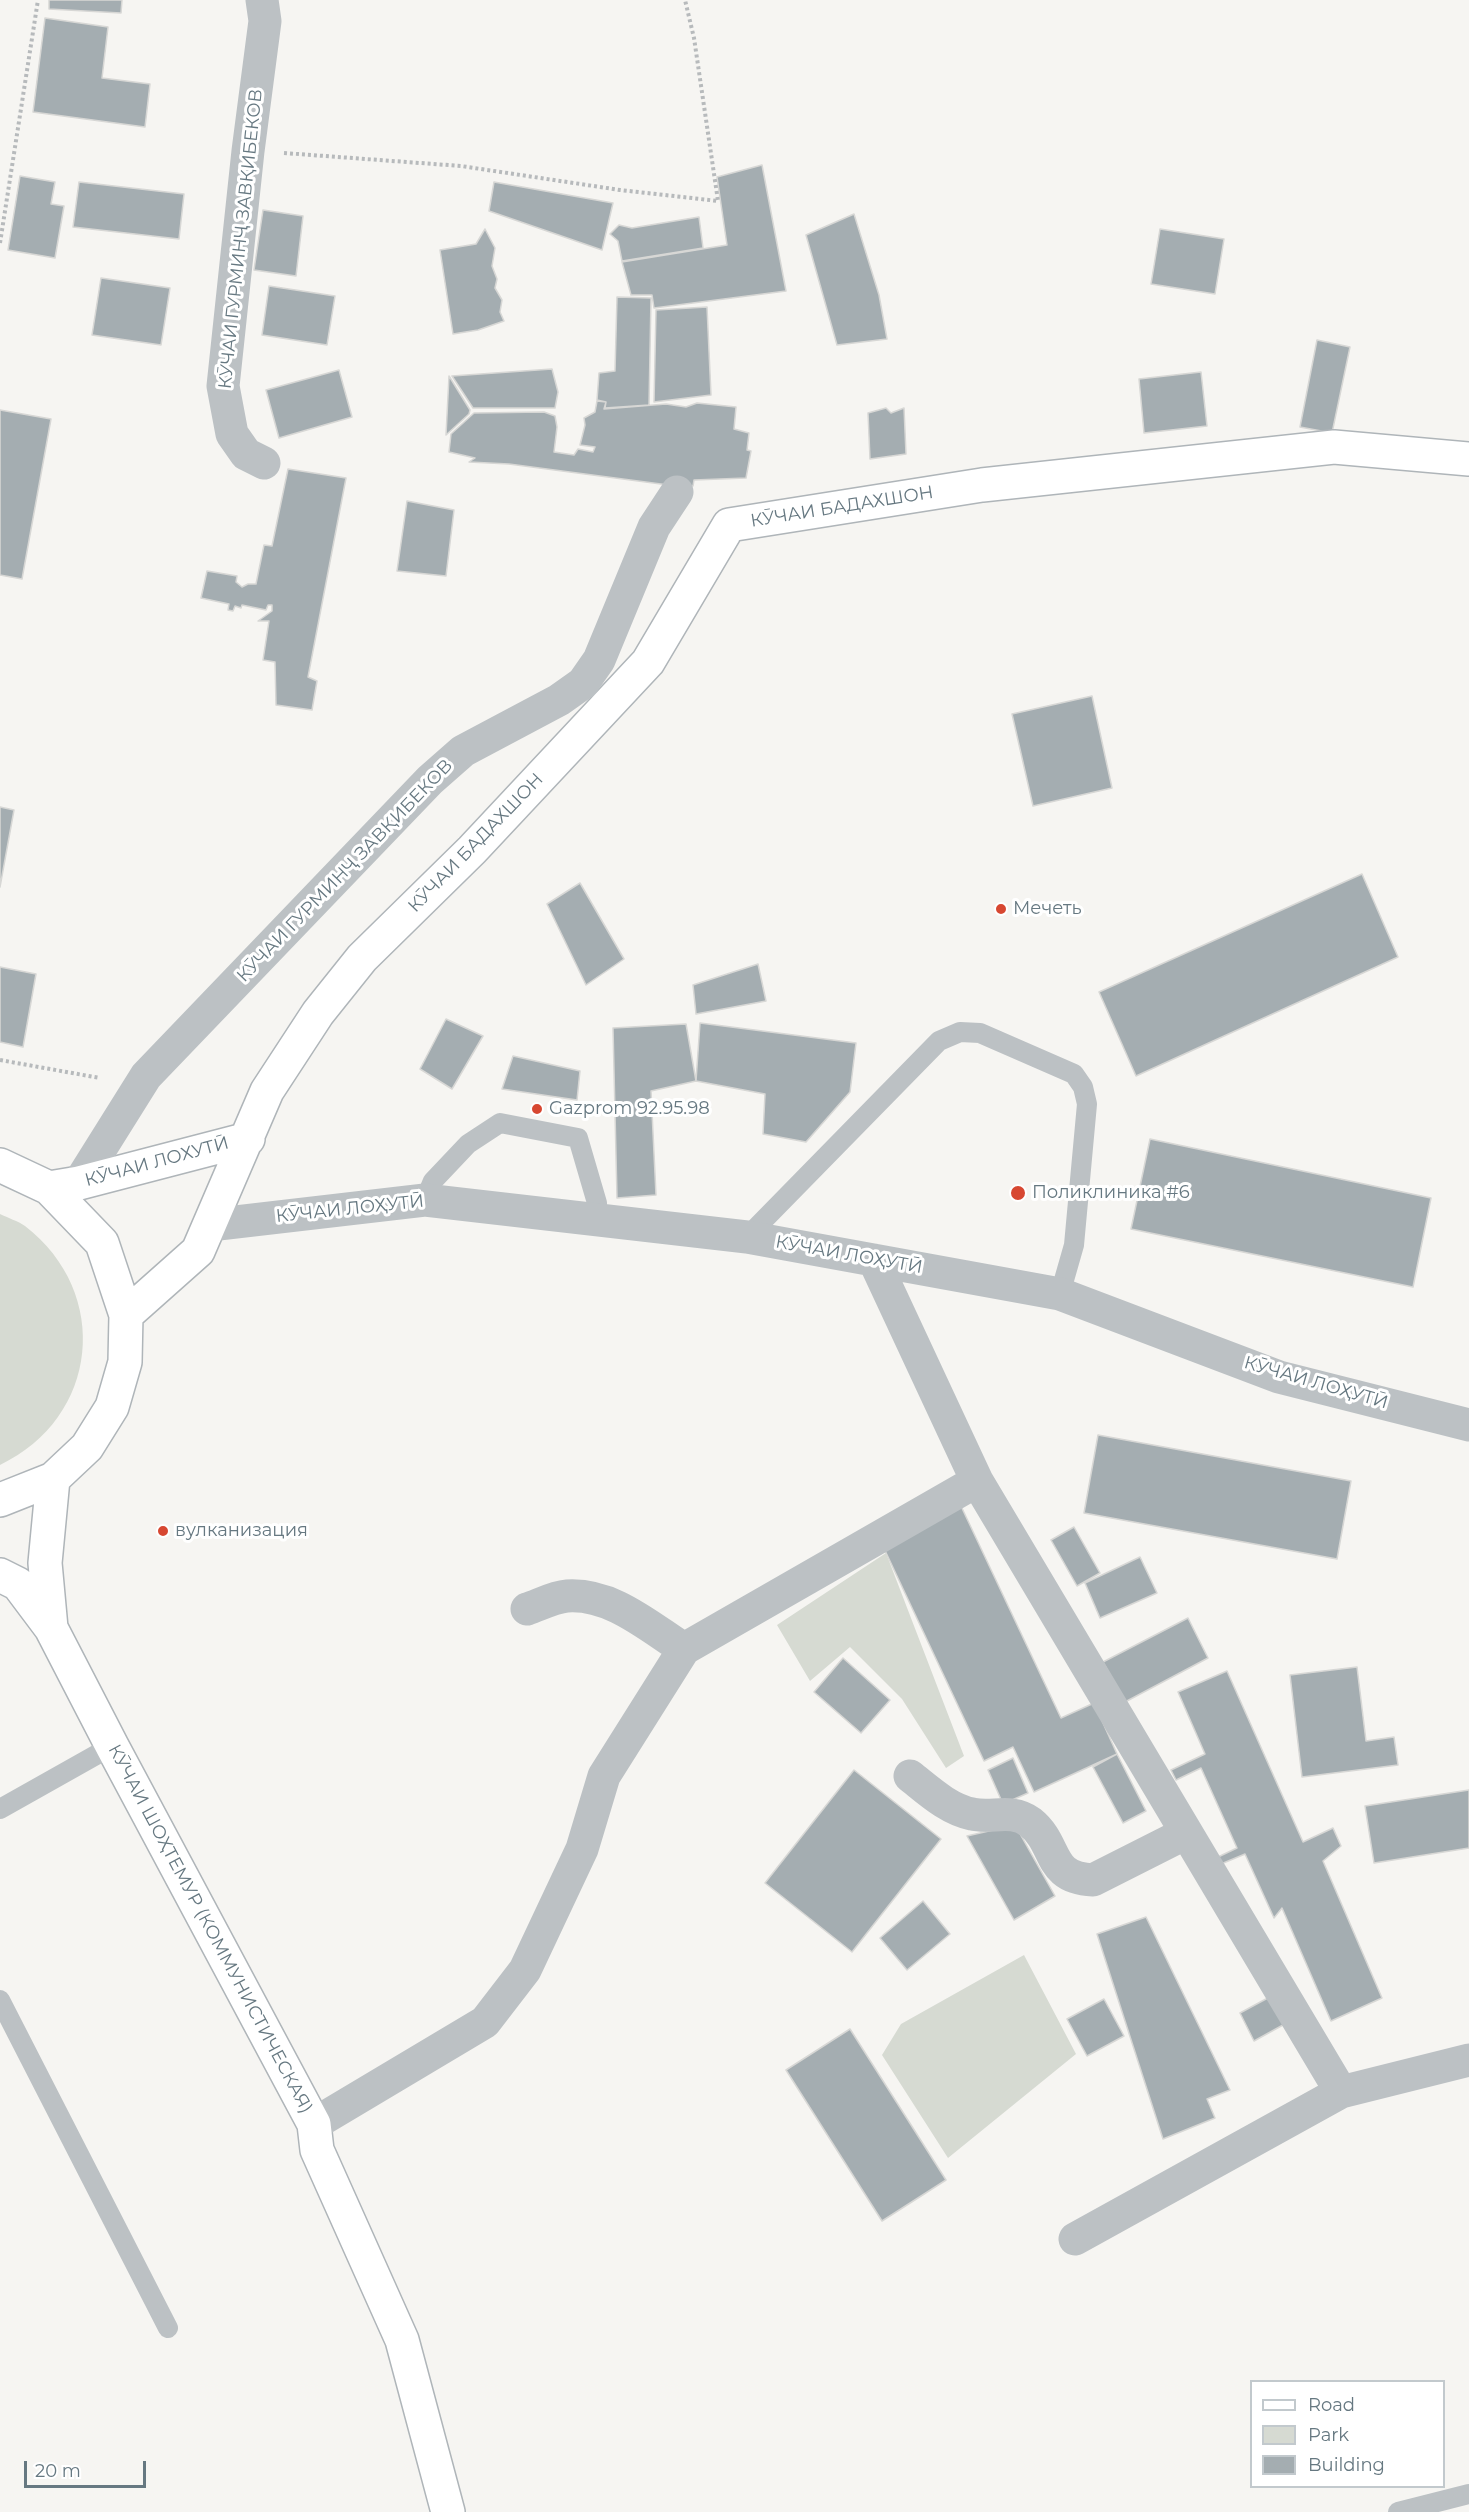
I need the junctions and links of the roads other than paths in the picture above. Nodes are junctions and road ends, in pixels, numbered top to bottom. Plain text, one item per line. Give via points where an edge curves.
1 (262, 0) edge
2 (1469, 459) edge
3 (264, 463) dead end
4 (677, 492) dead end
5 (267, 1091) joint
6 (248, 1138) junction
7 (0, 1165) edge
8 (64, 1185) junction
9 (425, 1200) junction
10 (597, 1219) junction
11 (210, 1225) junction
12 (747, 1237) junction
13 (874, 1260) junction
14 (1060, 1293) junction
15 (126, 1315) junction
16 (1469, 1425) edge
17 (53, 1479) junction
18 (977, 1481) junction
19 (0, 1500) edge
20 (0, 1575) edge
21 (526, 1609) dead end
22 (51, 1628) junction
23 (684, 1649) junction
24 (112, 1746) junction
25 (910, 1776) dead end
26 (0, 1809) edge
27 (1186, 1833) junction
28 (0, 2000) edge
29 (1469, 2060) edge
30 (1341, 2091) junction
31 (314, 2124) junction
32 (1075, 2239) dead end
33 (168, 2328) dead end
34 (1469, 2494) edge
35 (448, 2512) edge
36 (1398, 2512) edge

1 - 3 street, КӮЧАИ ГУРМИНҶ ЗАВҚИБЕКОВ via 265,21 223,386 232,435 246,454
2 - 5 main road, КӮЧАИ БАДАХШОН via 1334,447 982,485 729,525 648,662 472,850 362,958 318,1013
4 - 8 street, КӮЧАИ ГУРМИНҶ ЗАВҚИБЕКОВ via 654,527 599,660 583,683 463,751 430,780 146,1076
5 - 6 main road, КӮЧАИ ЛОХУТӢ
6 - 8 main road, КӮЧАИ ЛОХУТӢ
6 - 11 main road
7 - 8 main road
8 - 15 main road via 102,1243
9 - 10 street, КӮЧАИ ЛОҲУТӢ
9 - 10 lane via 434,1181 468,1144 500,1123 578,1138 597,1203
9 - 11 street, КӮЧАИ ЛОҲУТӢ
10 - 12 street, КӮЧАИ ЛОҲУТӢ
11 - 15 main road via 198,1251
12 - 13 street, КӮЧАИ ЛОҲУТӢ
12 - 14 lane via 939,1041 960,1032 980,1033 1074,1074 1083,1087 1087,1104 1074,1245
13 - 14 street, КӮЧАИ ЛОҲУТӢ
13 - 18 street
14 - 16 street, КӮЧАИ ЛОҲУТӢ via 1279,1377
15 - 17 main road via 125,1362 112,1407 87,1447
17 - 19 main road
17 - 22 main road, КӮЧАИ ШОҲТЕМУР (КОММУНИСТИЧЕСКАЯ) via 45,1563
18 - 23 street
18 - 27 street
20 - 22 main road via 18,1584
21 - 23 street via 564,1596 589,1596 608,1601
22 - 24 main road, КӮЧАИ ШОҲТЕМУР (КОММУНИСТИЧЕСКАЯ)
23 - 31 street via 604,1776 582,1849 525,1970 484,2022
24 - 26 lane
24 - 31 main road, КӮЧАИ ШОҲТЕМУР (КОММУНИСТИЧЕСКАЯ)
25 - 27 street via 963,1812 1017,1815 1029,1822 1063,1872 1077,1879 1093,1880
27 - 30 street
28 - 33 lane
29 - 30 street
30 - 32 street
31 - 35 main road, КӮЧАИ ШОҲТЕМУР (КОММУНИСТИЧЕСКАЯ) via 317,2150 402,2340
34 - 36 lane

